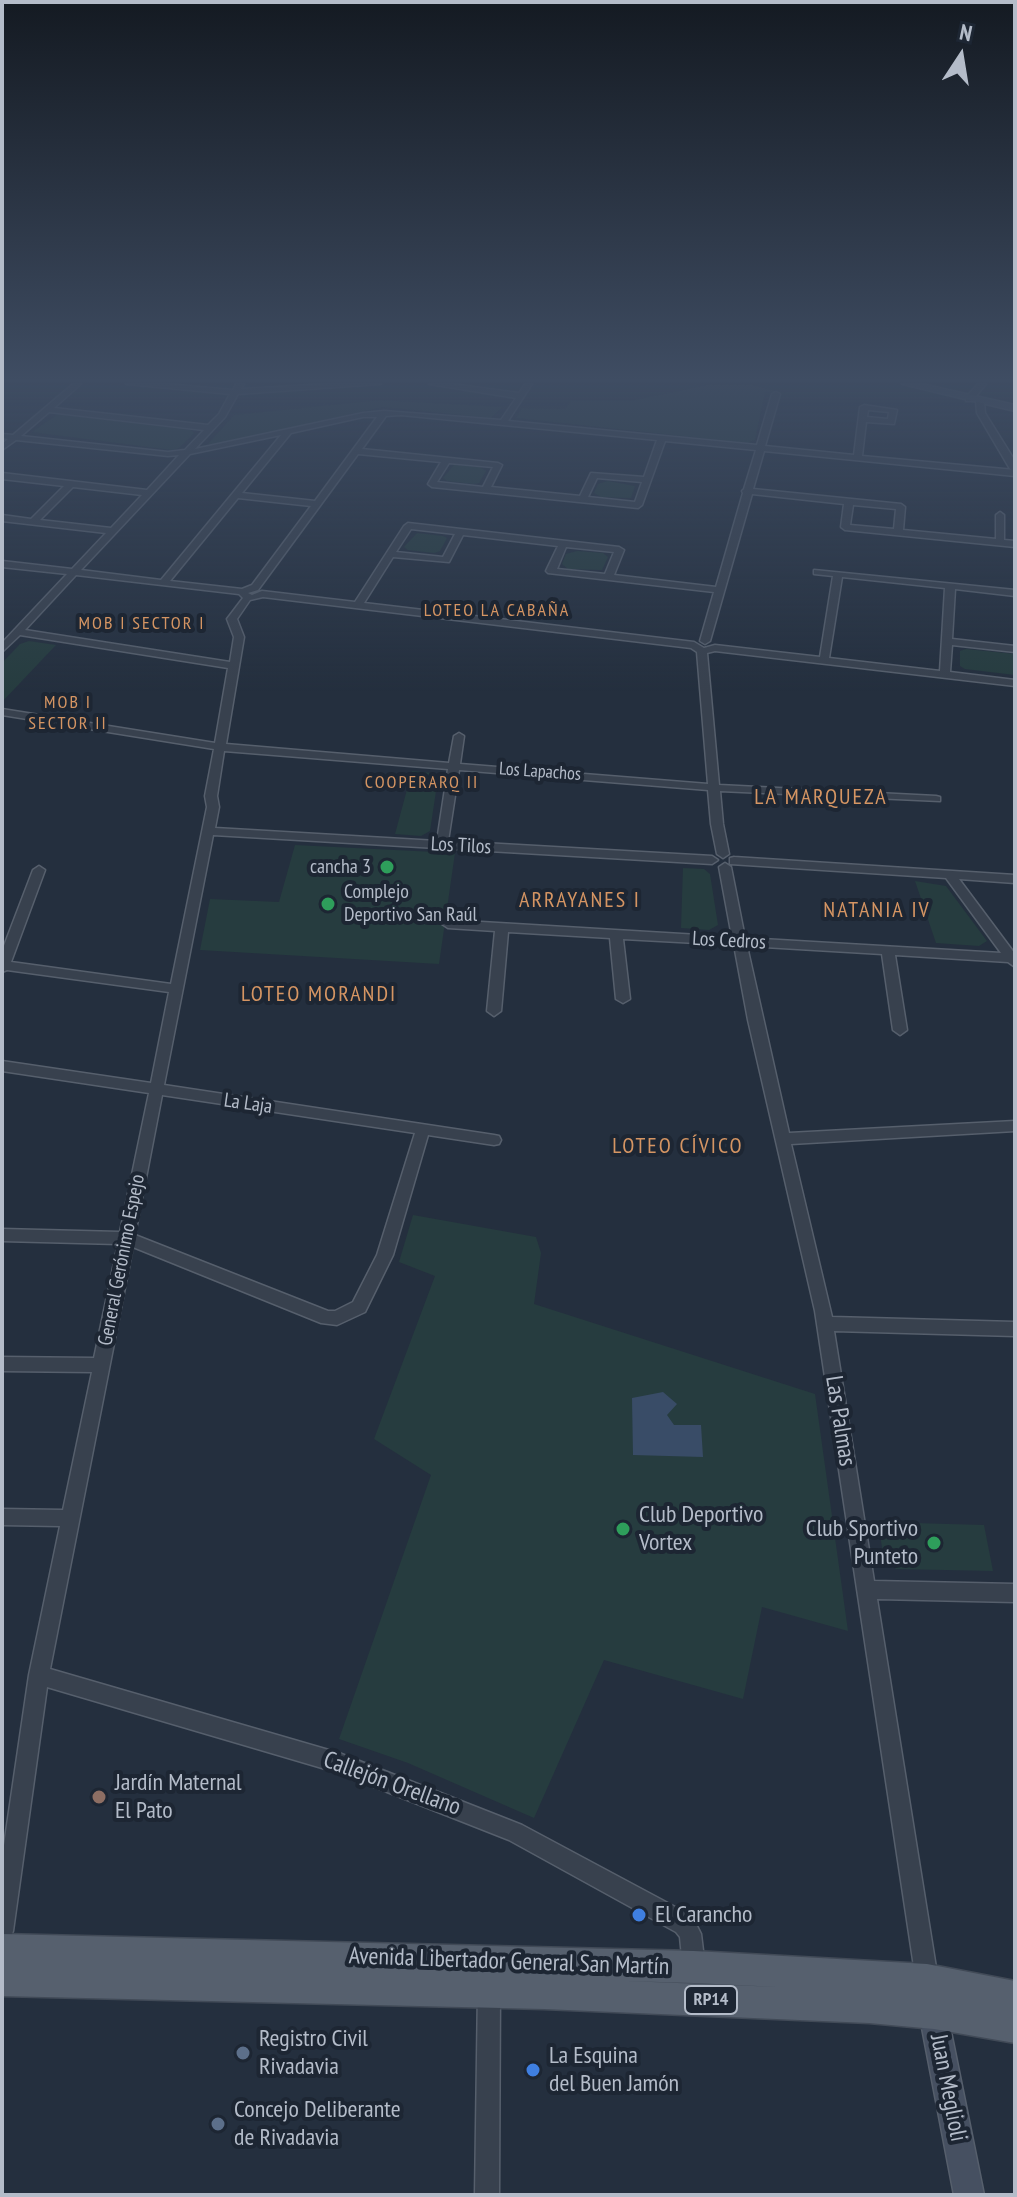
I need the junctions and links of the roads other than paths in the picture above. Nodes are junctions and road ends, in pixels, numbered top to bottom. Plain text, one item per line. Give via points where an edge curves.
1 (68, 487) edge
2 (93, 487) edge
3 (154, 487) edge
4 (243, 487) edge
5 (330, 487) edge
6 (459, 487) edge
7 (589, 487) edge
8 (645, 487) edge
9 (748, 487) edge
10 (486, 489) joint
11 (746, 491) junction
12 (148, 493) junction
13 (236, 495) junction
14 (583, 499) junction
15 (849, 502) junction
16 (317, 504) junction
17 (1000, 515) dead end
18 (2, 518) edge
19 (33, 522) junction
20 (113, 531) junction
21 (460, 532) junction
22 (898, 532) junction
23 (1000, 543) junction
24 (563, 544) junction
25 (1015, 544) edge
26 (391, 554) junction
27 (2, 564) edge
28 (817, 572) dead end
29 (74, 573) junction
30 (838, 574) junction
31 (609, 577) junction
32 (163, 583) junction
33 (950, 586) junction
34 (719, 590) junction
35 (252, 593) junction
36 (1015, 593) edge
37 (358, 605) junction
38 (18, 632) junction
39 (947, 641) junction
40 (704, 646) junction
41 (2, 649) edge
42 (1015, 649) edge
43 (824, 661) junction
44 (235, 666) junction
45 (945, 675) junction
46 (1015, 683) edge
47 (2, 712) edge
48 (459, 736) dead end
49 (221, 747) junction
50 (454, 766) junction
51 (715, 786) junction
52 (936, 799) dead end
53 (209, 831) junction
54 (442, 845) junction
55 (723, 861) junction
56 (39, 870) dead end
57 (950, 875) junction
58 (1015, 879) edge
59 (448, 924) dead end
60 (502, 927) junction
61 (616, 934) junction
62 (739, 942) junction
63 (888, 951) junction
64 (1013, 961) edge
65 (3, 967) edge
66 (176, 989) junction
67 (623, 999) dead end
68 (494, 1011) dead end
69 (900, 1030) dead end
70 (2, 1066) edge
71 (155, 1090) junction
72 (1015, 1126) edge
73 (423, 1129) junction
74 (783, 1139) junction
75 (494, 1140) dead end
76 (2, 1235) edge
77 (127, 1238) junction
78 (825, 1324) junction
79 (1015, 1329) edge
80 (2, 1364) edge
81 (101, 1365) junction
82 (2, 1517) edge
83 (71, 1518) junction
84 (865, 1590) junction
85 (1015, 1593) edge
86 (39, 1675) junction
87 (2, 1931) edge
88 (2, 1949) edge
89 (694, 1967) junction
90 (489, 1976) junction
91 (2, 1980) edge
92 (927, 1980) junction
93 (1015, 1997) edge
94 (934, 2013) junction
95 (1015, 2027) edge
96 (487, 2195) edge
97 (969, 2195) edge

1 - 19 street
2 - 12 street
3 - 12 street
4 - 13 street
5 - 16 street, General Gerónimo Espejo
6 - 10 street
7 - 14 street
8 - 14 street via 638,505
9 - 11 street, Las Palmas
10 - 14 street
11 - 15 street
11 - 34 street, Las Palmas
12 - 20 street
13 - 16 street
13 - 32 street
15 - 22 street via 901,507
15 - 22 street via 845,527
16 - 35 street, General Gerónimo Espejo
17 - 23 street
18 - 19 street
19 - 20 street
20 - 29 street
21 - 24 street
21 - 26 street via 408,526
21 - 26 street via 446,560
22 - 23 street
23 - 25 street
24 - 31 street via 619,550
24 - 31 street via 551,571
26 - 37 street
27 - 29 street
28 - 30 street
29 - 32 street
29 - 38 street
30 - 33 street
30 - 43 street
31 - 34 street
32 - 35 street
33 - 36 street
33 - 39 street
34 - 40 street, Las Palmas
35 - 37 street
35 - 44 street, General Gerónimo Espejo via 232,619 239,637
37 - 40 street
38 - 41 street
38 - 44 street
39 - 42 street
39 - 45 street
40 - 43 street
40 - 51 street, Las Palmas
43 - 45 street
44 - 49 street, General Gerónimo Espejo
45 - 46 street
47 - 49 street, Los Lapachos
48 - 50 street
49 - 50 street, Los Lapachos
49 - 53 street, General Gerónimo Espejo
50 - 51 street, Los Lapachos
50 - 54 street
51 - 52 street, Los Lapachos
51 - 55 street, Las Palmas
53 - 54 street, Los Tilos
53 - 66 street, General Gerónimo Espejo
54 - 55 street, Los Tilos
55 - 57 street, Los Tilos
55 - 62 street, Las Palmas
56 - 65 street
57 - 58 street, Los Tilos
57 - 64 street
59 - 60 street, Los Cedros
60 - 61 street, Los Cedros
60 - 68 street
61 - 62 street, Los Cedros
61 - 67 street
62 - 63 street, Los Cedros
62 - 74 street, Las Palmas
63 - 64 street, Los Cedros
63 - 69 street
65 - 66 street
66 - 71 street, General Gerónimo Espejo
70 - 71 street, La Laja
71 - 73 street, La Laja
71 - 77 street, General Gerónimo Espejo
72 - 74 street
73 - 75 street, La Laja
73 - 77 street via 385,1255 359,1307 346,1316 327,1318
74 - 78 street, Las Palmas
76 - 77 street
77 - 81 street, General Gerónimo Espejo
78 - 79 street
78 - 84 street, Las Palmas
80 - 81 street
81 - 83 street, General Gerónimo Espejo
82 - 83 street
83 - 86 street, General Gerónimo Espejo
84 - 85 street
84 - 92 street, Las Palmas
86 - 87 street, General Gerónimo Espejo
86 - 89 street, Callejón Orellano via 339,1763 515,1832 684,1924
88 - 90 main road, Avenida Libertador General San Martín / RP14
89 - 90 main road, Avenida Libertador General San Martín / RP14
89 - 92 main road, Avenida Libertador General San Martín / RP14
90 - 91 main road, Avenida Libertador General San Martín / RP14
90 - 94 main road, Avenida Libertador General San Martín / RP14
90 - 96 street
92 - 93 main road, Avenida Libertador General San Martín / RP14
92 - 94 main road, Juan Meglioli
94 - 95 main road, Avenida Libertador General San Martín / RP14
94 - 97 main road, Juan Meglioli

